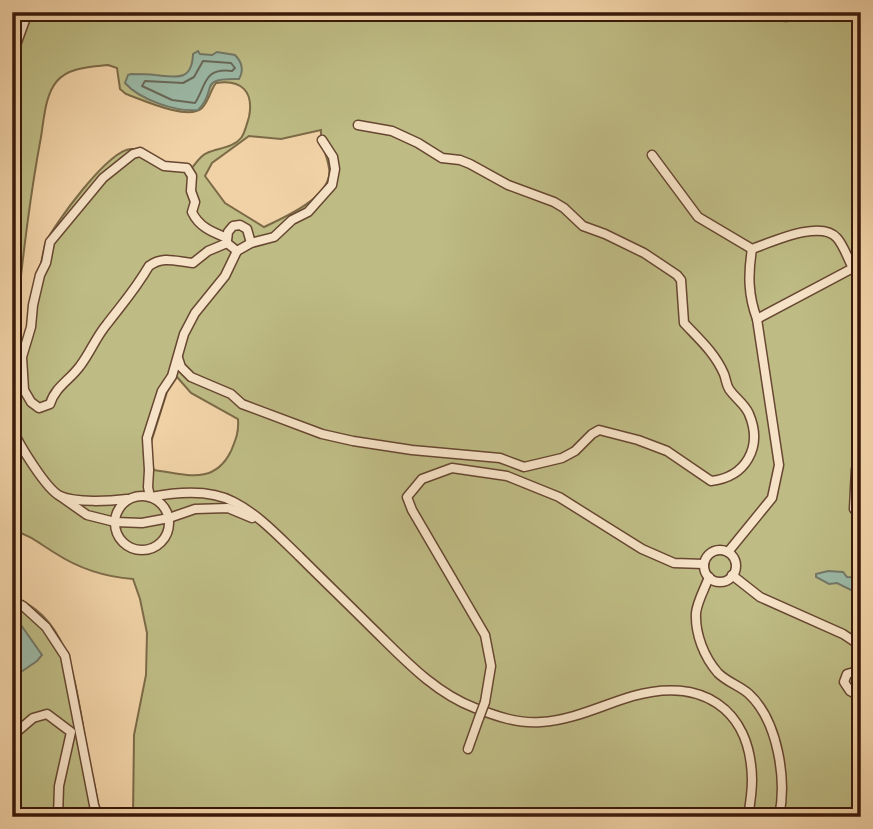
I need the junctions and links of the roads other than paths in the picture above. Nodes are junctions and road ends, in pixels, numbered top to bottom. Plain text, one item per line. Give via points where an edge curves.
1 (28, 12) edge
2 (12, 56) edge
3 (358, 125) dead end
4 (323, 140) dead end
5 (652, 155) dead end
6 (227, 240) junction
7 (251, 243) junction
8 (752, 249) junction
9 (237, 251) junction
10 (853, 268) junction
11 (861, 282) edge
12 (757, 319) junction
13 (178, 358) junction
14 (12, 428) edge
15 (856, 469) dead end
16 (60, 496) junction
17 (151, 497) junction
18 (130, 498) junction
19 (861, 516) edge
20 (169, 518) junction
21 (115, 522) junction
22 (266, 524) junction
23 (728, 552) junction
24 (704, 564) junction
25 (732, 575) junction
26 (709, 578) junction
27 (12, 600) edge
28 (861, 646) edge
29 (861, 670) edge
30 (861, 697) edge
31 (12, 736) edge
32 (468, 749) dead end
33 (58, 817) edge
34 (99, 817) edge
35 (748, 817) edge
36 (779, 817) edge

1 - 2 lane
3 - 13 lane via 406,137 442,158 460,160 554,202 583,226 644,253 677,275 683,287 684,323 702,339 727,386 749,414 753,451 741,470 711,481 667,452 599,430 562,458 524,467 500,458 353,442 242,404 231,394 191,377
4 - 7 lane via 333,157 332,185 308,212 274,237
5 - 8 lane via 698,217
6 - 6 lane via 195,220 192,176 187,168 164,166 140,152 103,178 50,242 22,357 24,390 31,402 39,408 50,404 149,266 176,259 192,263
6 - 7 lane via 233,226 240,225 247,229
6 - 9 lane
7 - 9 lane
8 - 10 lane via 793,234 823,230 836,237
8 - 12 lane via 748,275
9 - 13 lane via 225,276 190,322
10 - 11 lane
10 - 12 lane
12 - 23 lane via 779,466 772,498
13 - 17 lane via 147,438
14 - 16 lane via 42,478
15 - 19 lane via 854,509
16 - 18 lane via 102,502
16 - 21 lane via 87,515
17 - 18 lane
17 - 20 lane
17 - 22 lane via 201,493 233,501
18 - 21 lane via 117,512
20 - 21 lane
20 - 21 lane via 166,536 144,550 128,546
20 - 22 lane via 195,509 228,508
22 - 35 lane via 419,672 442,692 472,706 518,722 540,722 566,719 660,691 705,695 732,715 746,745 752,780
23 - 24 lane via 713,552
23 - 25 lane via 734,560
24 - 26 lane
24 - 32 lane, bridge via 674,564 559,497 507,477 452,468 422,479 407,496 412,510 485,635 491,666 485,702
25 - 26 lane via 724,581
25 - 28 lane via 760,597
26 - 36 lane via 696,612 701,648 719,673 749,694 767,716 778,751
27 - 34 lane via 46,627 65,656
29 - 30 lane via 847,674 844,682
31 - 33 lane via 33,718 47,714 71,732 59,786

